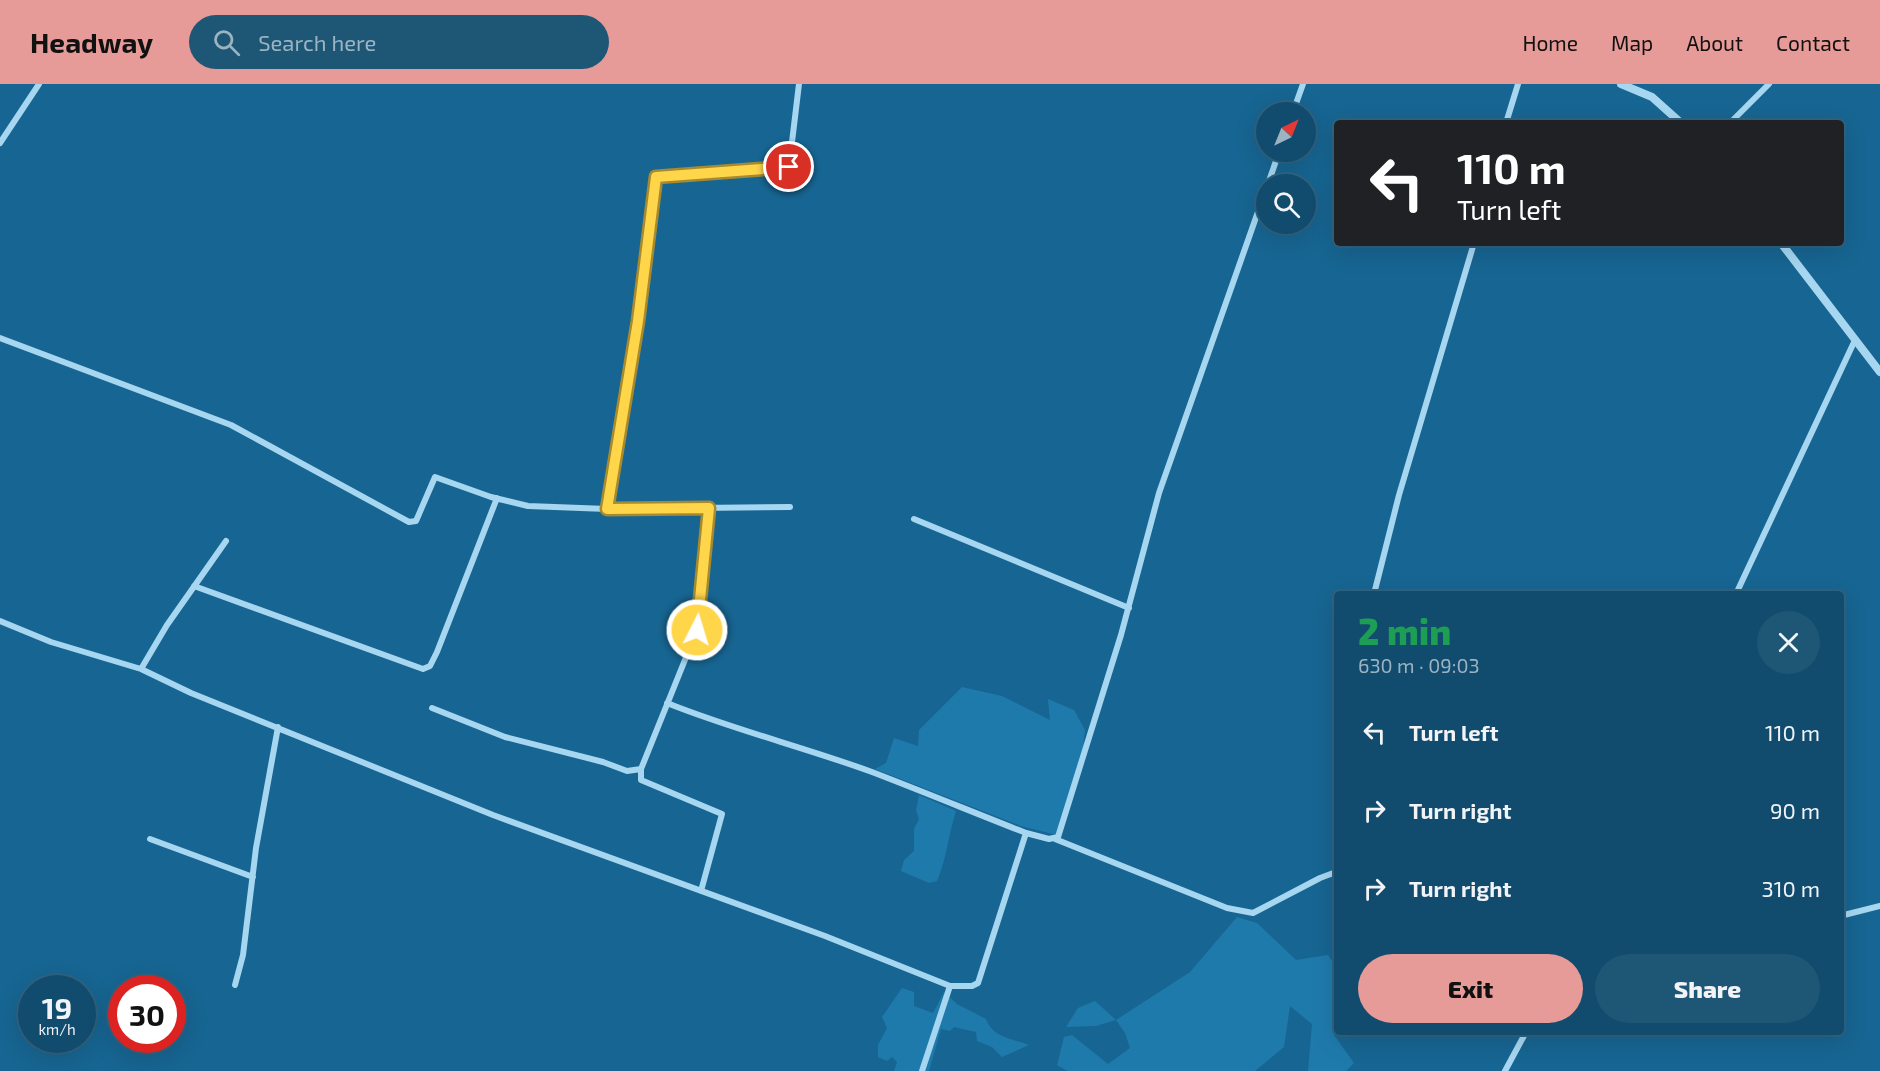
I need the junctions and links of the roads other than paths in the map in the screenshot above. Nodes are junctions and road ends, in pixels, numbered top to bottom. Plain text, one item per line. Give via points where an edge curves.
1 (39, 84) edge
2 (799, 84) edge
3 (1303, 84) edge
4 (1518, 84) edge
5 (1621, 84) edge
6 (1769, 84) edge
7 (1297, 102) edge
8 (1507, 120) edge
9 (1678, 120) edge
10 (1733, 120) edge
11 (0, 143) edge
12 (1256, 217) edge
13 (1473, 246) edge
14 (1783, 246) edge
15 (0, 338) edge
16 (1854, 340) junction
17 (1880, 372) edge
18 (497, 498) junction
19 (790, 507) dead end
20 (709, 508) junction
21 (607, 509) junction
22 (914, 519) dead end
23 (226, 541) dead end
24 (194, 586) junction
25 (1375, 591) edge
26 (1737, 591) edge
27 (1129, 608) junction
28 (0, 621) edge
29 (141, 669) junction
30 (667, 703) junction
31 (432, 708) dead end
32 (278, 728) junction
33 (641, 769) junction
34 (1026, 833) junction
35 (150, 839) dead end
36 (1054, 839) junction
37 (1334, 873) edge
38 (253, 877) junction
39 (701, 891) junction
40 (1880, 906) edge
41 (1844, 915) edge
42 (235, 985) dead end
43 (950, 986) junction
44 (1524, 1035) edge
45 (922, 1071) edge
46 (1505, 1071) edge

1 - 11 street
2 - 21 street via 789,167 656,177 638,321
3 - 7 street
4 - 8 street
5 - 9 street via 1652,97
6 - 10 street
12 - 27 street via 1159,493
13 - 25 street
14 - 16 street
15 - 18 street via 231,425 409,522 416,521 435,477
16 - 17 street
16 - 26 street
18 - 21 street via 528,506
18 - 24 street via 430,666 423,669
19 - 20 street
20 - 21 street
20 - 30 street via 697,630
22 - 27 street
23 - 24 street
24 - 29 street
27 - 36 street via 1061,833
28 - 29 street via 51,642
29 - 32 street
30 - 33 street
30 - 34 street via 871,772
31 - 33 street via 505,737 627,771
32 - 38 street
32 - 39 street via 493,815
33 - 39 street via 641,780 722,814
34 - 36 street
34 - 43 street via 978,983
35 - 38 street
36 - 37 street via 1227,908 1253,913
38 - 42 street
39 - 43 street
40 - 41 street
43 - 45 street
44 - 46 street

